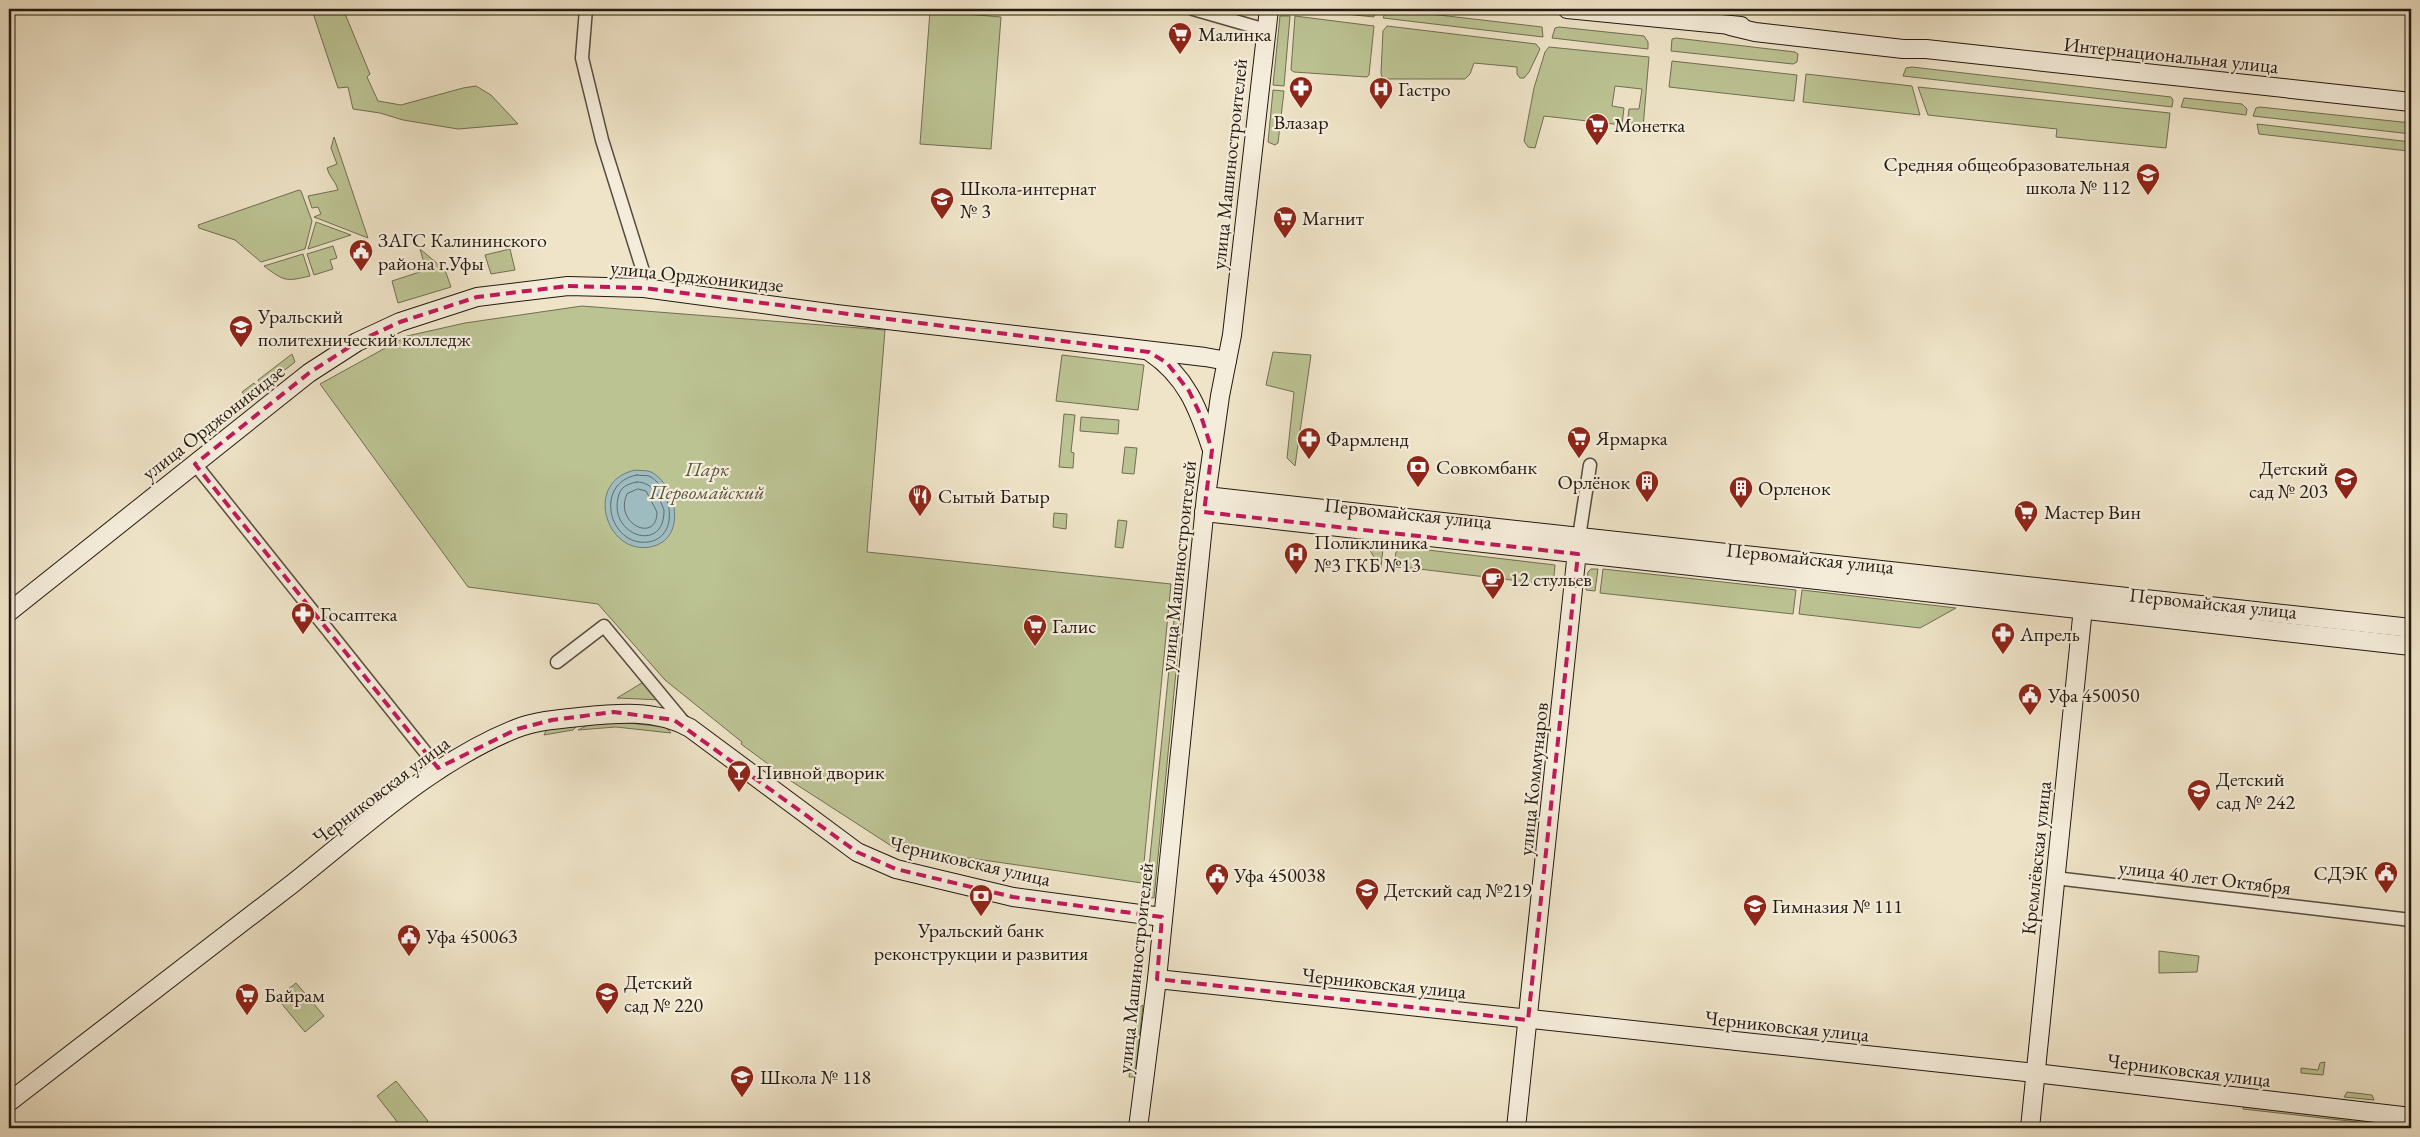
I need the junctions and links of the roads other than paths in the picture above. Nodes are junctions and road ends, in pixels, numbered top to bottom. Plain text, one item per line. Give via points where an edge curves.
1 (586, 9) edge
2 (1193, 9) edge
3 (1269, 9) edge
4 (1567, 9) edge
5 (1266, 30) junction
6 (2411, 102) edge
7 (644, 288) junction
8 (1150, 352) junction
9 (1226, 361) junction
10 (1212, 450) junction
11 (195, 464) junction
12 (1590, 465) dead end
13 (1205, 504) junction
14 (1578, 545) junction
15 (2083, 601) junction
16 (9, 612) edge
17 (2411, 628) edge
18 (2411, 646) edge
19 (557, 662) dead end
20 (690, 728) junction
21 (438, 768) junction
22 (2055, 878) junction
23 (1162, 917) junction
24 (2411, 920) edge
25 (1157, 979) junction
26 (1528, 1020) junction
27 (2035, 1074) junction
28 (9, 1102) edge
29 (2411, 1118) edge
30 (1138, 1128) edge
31 (1516, 1128) edge
32 (2030, 1128) edge

1 - 7 street via 582,58 602,140 643,271
2 - 5 street
3 - 5 main road, улица Машиностроителей
4 - 6 main road, Интернациональная улица
5 - 9 main road, улица Машиностроителей via 1232,334
7 - 8 main road, улица Орджоникидзе
7 - 11 main road, улица Орджоникидзе via 568,286 477,297 400,322 357,342 309,373
8 - 9 main road, улица Орджоникидзе
8 - 10 main road, улица Орджоникидзе via 1167,363 1189,391
9 - 10 main road, улица Машиностроителей
10 - 13 main road, улица Машиностроителей
11 - 16 main road, улица Орджоникидзе
11 - 21 street
12 - 14 street, улица Коммунаров
13 - 14 main road, Первомайская улица
13 - 23 main road, улица Машиностроителей
14 - 15 main road, Первомайская улица
14 - 26 main road, улица Коммунаров
15 - 17 main road, Первомайская улица
15 - 18 main road, Первомайская улица
15 - 22 main road, Кремлёвская улица
19 - 20 street via 604,626
20 - 21 main road, Черниковская улица via 674,720 614,712 552,720 517,729
20 - 23 main road, Черниковская улица via 857,852 896,869 1013,897
21 - 28 main road, Черниковская улица
22 - 24 street, улица 40 лет Октября
22 - 27 main road, Кремлёвская улица
23 - 25 main road, улица Машиностроителей
25 - 26 main road, Черниковская улица
25 - 30 main road, улица Машиностроителей
26 - 27 main road, Черниковская улица
26 - 31 main road, улица Коммунаров
27 - 29 main road, Черниковская улица
27 - 32 main road, Кремлёвская улица

